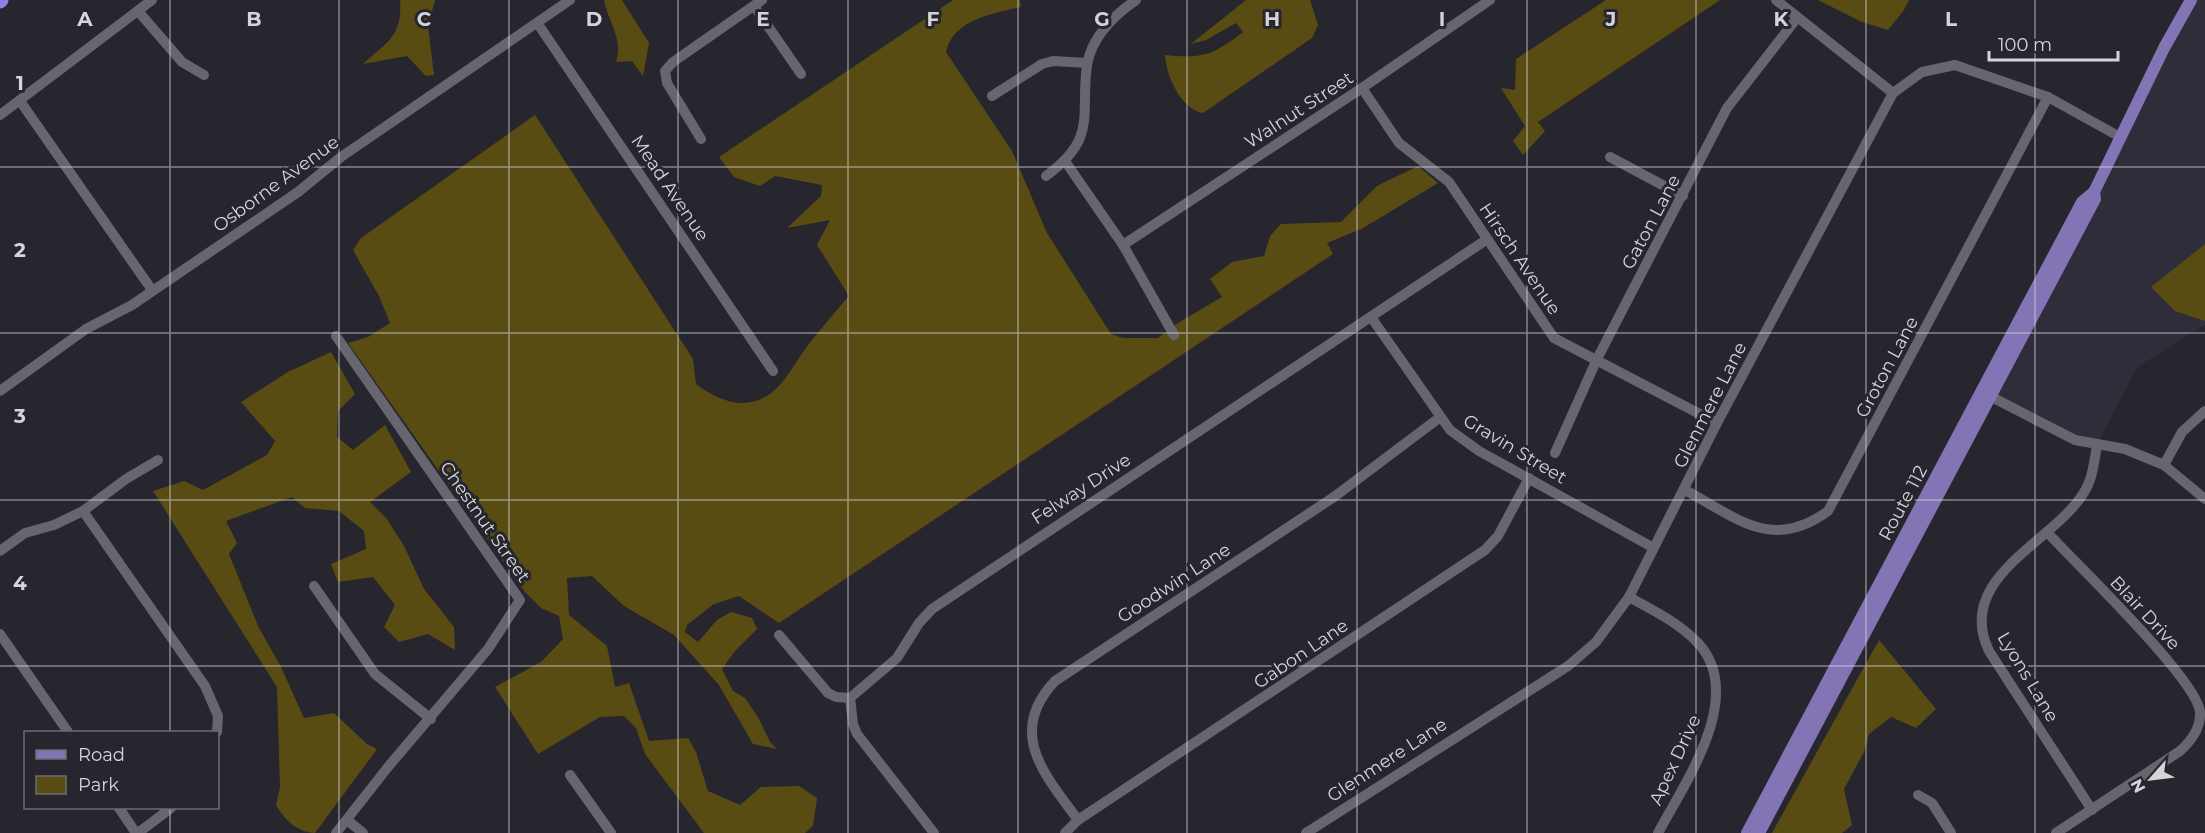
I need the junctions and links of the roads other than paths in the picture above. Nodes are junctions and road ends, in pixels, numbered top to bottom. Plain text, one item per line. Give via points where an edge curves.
1 (152, 0) edge
2 (570, 0) edge
3 (1136, 0) edge
4 (1490, 0) edge
5 (1776, 0) edge
6 (2191, 0) edge
7 (758, 3) edge
8 (138, 11) junction
9 (1797, 18) junction
10 (538, 24) junction
11 (1087, 63) junction
12 (801, 74) dead end
13 (204, 75) dead end
14 (1362, 88) junction
15 (1893, 93) junction
16 (992, 96) dead end
17 (2048, 97) junction
18 (20, 101) junction
19 (0, 115) edge
20 (2120, 137) junction
21 (701, 139) dead end
22 (1610, 157) dead end
23 (1065, 161) junction
24 (1046, 176) dead end
25 (1683, 196) junction
26 (1486, 240) junction
27 (1123, 245) junction
28 (152, 291) junction
29 (1371, 317) junction
30 (1174, 335) dead end
31 (336, 336) dead end
32 (1597, 359) junction
33 (773, 371) dead end
34 (0, 391) edge
35 (1988, 394) junction
36 (2205, 411) edge
37 (1439, 418) junction
38 (1717, 423) junction
39 (2097, 445) junction
40 (1555, 453) dead end
41 (158, 460) dead end
42 (2164, 465) junction
43 (1530, 478) junction
44 (1685, 490) junction
45 (2205, 499) edge
46 (83, 511) junction
47 (2047, 532) junction
48 (1652, 547) junction
49 (0, 550) edge
50 (314, 586) dead end
51 (1629, 597) junction
52 (0, 634) edge
53 (779, 635) dead end
54 (850, 698) junction
55 (431, 719) junction
56 (67, 731) edge
57 (217, 731) edge
58 (570, 775) dead end
59 (1918, 795) dead end
60 (120, 809) edge
61 (168, 809) edge
62 (2092, 810) junction
63 (347, 820) junction
64 (1078, 820) junction
65 (137, 833) edge
66 (336, 833) edge
67 (363, 833) edge
68 (611, 833) edge
69 (934, 833) edge
70 (1065, 833) edge
71 (1306, 833) edge
72 (1658, 833) edge
73 (1747, 833) edge
74 (1759, 833) edge
75 (1951, 833) edge
76 (2056, 833) edge

1 - 8 street
2 - 10 street, Osborne Avenue
3 - 11 street via 1096,40
4 - 14 street, Walnut Street
5 - 9 street
6 - 20 main road, Route 112
7 - 12 street
7 - 21 street via 665,71 667,83
8 - 13 street via 182,62
8 - 18 street
9 - 15 street
9 - 25 street, Gaton Lane via 1727,108
10 - 28 street, Osborne Avenue
10 - 33 street, Mead Avenue
11 - 16 street via 1042,64
11 - 23 street via 1084,128
14 - 26 street, Hirsch Avenue via 1399,143 1449,182
14 - 27 street, Walnut Street
15 - 17 street, Glenmere Lane via 1922,72 1955,65
15 - 38 street, Glenmere Lane
17 - 20 street, Glenmere Lane
17 - 44 street, Groton Lane via 1828,511 1810,524 1770,530 1744,522
18 - 19 street
18 - 28 street
20 - 35 main road, Route 112 via 2094,192 2095,199
22 - 25 street
23 - 24 street
23 - 27 street
25 - 32 street, Gaton Lane
26 - 29 street, Felway Drive
26 - 32 street, Hirsch Avenue via 1554,338
27 - 30 street
28 - 34 street, Osborne Avenue via 86,329
29 - 37 street, Gravin Street
29 - 54 street, Felway Drive via 932,609 897,658
31 - 55 street, Chestnut Street via 520,600 488,649
32 - 38 street, Hirsch Avenue
32 - 40 street, Gaton Lane
35 - 39 street via 2060,434
35 - 73 main road, Route 112
35 - 74 main road, Route 112
36 - 42 street via 2182,432
37 - 43 street, Gravin Street via 1479,451
37 - 64 street, Goodwin Lane via 1334,497 1046,690 1033,718 1034,751 1042,771
38 - 44 street, Glenmere Lane
39 - 42 street via 2125,449
39 - 47 street, Lyons Lane via 2086,490
41 - 46 street
42 - 45 street
43 - 48 street, Gravin Street
43 - 64 street, Gabon Lane via 1498,536 1485,550
44 - 48 street, Glenmere Lane
46 - 49 street via 25,533
46 - 57 street via 205,686 218,716
47 - 62 street, Lyons Lane via 1996,579 1984,608 1984,641
47 - 62 street, Blair Drive via 2178,672 2197,700 2200,713 2191,741
48 - 51 street, Glenmere Lane
50 - 55 street via 375,674
51 - 71 street, Glenmere Lane via 1596,642 1568,666
51 - 72 street, Apex Drive via 1663,616 1700,645 1712,671 1715,692 1710,732
52 - 56 street
53 - 54 street via 828,693
54 - 69 street via 857,734
55 - 63 street, Chestnut Street
58 - 68 street
59 - 75 street via 1932,803
60 - 65 street
61 - 65 street
62 - 76 street, Blair Drive
63 - 66 street, Chestnut Street
63 - 67 street
64 - 70 street, Gabon Lane

